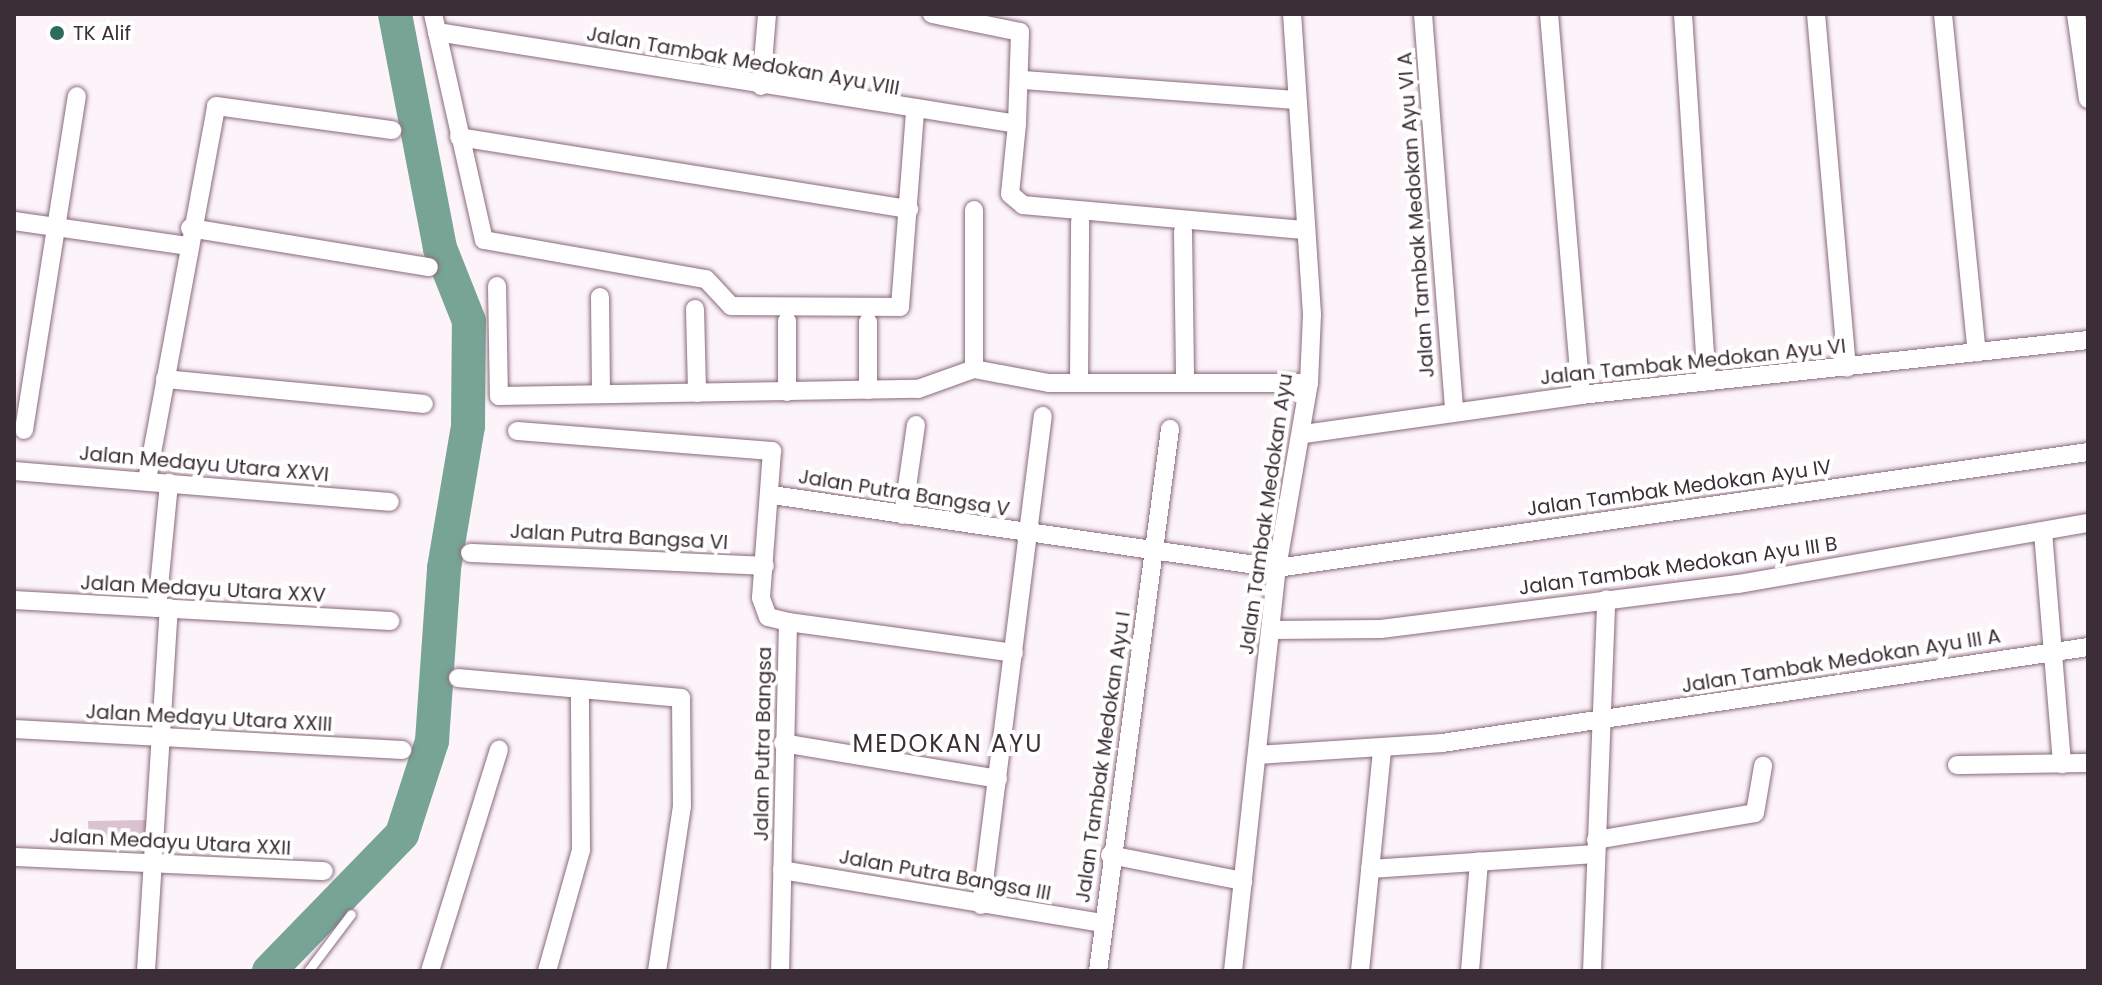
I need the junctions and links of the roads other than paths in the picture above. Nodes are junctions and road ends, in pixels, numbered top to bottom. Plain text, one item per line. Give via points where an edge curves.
1 (767, 14) edge
2 (932, 14) edge
3 (1295, 14) edge
4 (1423, 14) edge
5 (1549, 14) edge
6 (1683, 14) edge
7 (1816, 14) edge
8 (1943, 14) edge
9 (2076, 14) edge
10 (435, 23) edge
11 (1022, 80) junction
12 (761, 86) junction
13 (77, 96) dead end
14 (2088, 99) edge
15 (1293, 100) junction
16 (915, 112) junction
17 (1017, 124) junction
18 (392, 130) dead end
19 (459, 137) junction
20 (909, 209) junction
21 (974, 210) dead end
22 (14, 221) edge
23 (1080, 221) dead end
24 (56, 228) junction
25 (1303, 230) junction
26 (1183, 231) dead end
27 (189, 237) junction
28 (429, 267) dead end
29 (497, 286) dead end
30 (600, 297) dead end
31 (695, 309) dead end
32 (787, 321) dead end
33 (868, 322) dead end
34 (2088, 340) edge
35 (1977, 352) junction
36 (1847, 368) junction
37 (974, 369) junction
38 (165, 379) junction
39 (1707, 381) junction
40 (1079, 383) junction
41 (1185, 383) junction
42 (1309, 383) junction
43 (868, 390) junction
44 (787, 392) junction
45 (697, 393) junction
46 (601, 394) junction
47 (1581, 395) junction
48 (424, 404) dead end
49 (1454, 412) junction
50 (1043, 416) dead end
51 (916, 425) dead end
52 (1170, 429) dead end
53 (24, 430) dead end
54 (517, 431) dead end
55 (1304, 434) junction
56 (2088, 452) edge
57 (14, 471) edge
58 (147, 480) junction
59 (169, 483) junction
60 (772, 495) junction
61 (390, 502) dead end
62 (903, 515) junction
63 (2088, 523) edge
64 (2043, 532) junction
65 (1029, 535) junction
66 (1155, 550) junction
67 (470, 553) dead end
68 (765, 566) junction
69 (1277, 568) junction
70 (1606, 599) junction
71 (14, 600) edge
72 (163, 608) junction
73 (390, 621) dead end
74 (788, 622) junction
75 (1271, 630) junction
76 (2088, 647) edge
77 (2055, 652) junction
78 (1014, 653) junction
79 (458, 678) dead end
80 (580, 692) junction
81 (1601, 718) junction
82 (14, 729) edge
83 (162, 738) junction
84 (783, 743) junction
85 (402, 750) dead end
86 (499, 750) dead end
87 (1382, 750) junction
88 (1258, 755) junction
89 (2088, 763) edge
90 (2062, 764) junction
91 (1957, 765) dead end
92 (1763, 766) dead end
93 (998, 779) junction
94 (1596, 847) junction
95 (1110, 855) junction
96 (14, 857) edge
97 (1479, 861) junction
98 (154, 863) junction
99 (1370, 869) junction
100 (782, 870) junction
101 (324, 871) dead end
102 (1243, 881) junction
103 (981, 905) junction
104 (351, 914) dead end
105 (1102, 923) junction
106 (146, 971) edge
107 (308, 971) edge
108 (430, 971) edge
109 (547, 971) edge
110 (657, 971) edge
111 (780, 971) edge
112 (1098, 971) edge
113 (1233, 971) edge
114 (1360, 971) edge
115 (1470, 971) edge
116 (1592, 971) edge

1 - 12 street
2 - 11 street via 1020,32
3 - 15 street, Jalan Tambak Medokan Ayu
4 - 49 street, Jalan Tambak Medokan Ayu VI A
5 - 47 street
6 - 39 street
7 - 36 street
8 - 35 street
9 - 14 street
10 - 12 street, Jalan Tambak Medokan Ayu VIII
10 - 19 street
11 - 15 street
11 - 17 street
12 - 16 street, Jalan Tambak Medokan Ayu VIII
13 - 24 street
15 - 25 street, Jalan Tambak Medokan Ayu
16 - 17 street, Jalan Tambak Medokan Ayu VIII
16 - 20 street
17 - 25 street via 1010,194 1023,205
18 - 27 street via 216,106
19 - 20 street
19 - 20 street via 484,240 706,279 731,306 900,307
21 - 37 street
22 - 24 street
23 - 40 street
24 - 27 street
24 - 53 street
25 - 42 street, Jalan Tambak Medokan Ayu via 1312,314
26 - 41 street
27 - 28 street
27 - 38 street
29 - 46 street via 499,396
30 - 46 street
31 - 45 street
32 - 44 street
33 - 43 street
34 - 35 street, Jalan Tambak Medokan Ayu VI
35 - 36 street, Jalan Tambak Medokan Ayu VI
36 - 39 street, Jalan Tambak Medokan Ayu VI
37 - 40 street
37 - 43 street via 918,389
38 - 48 street
38 - 58 street
39 - 47 street, Jalan Tambak Medokan Ayu VI
40 - 41 street
41 - 42 street
42 - 55 street, Jalan Tambak Medokan Ayu
43 - 44 street
44 - 45 street
45 - 46 street
47 - 49 street, Jalan Tambak Medokan Ayu VI
49 - 55 street, Jalan Tambak Medokan Ayu VI
50 - 65 street
51 - 62 street
52 - 66 street, Jalan Tambak Medokan Ayu I
54 - 60 street, Jalan Putra Bangsa via 765,445 773,456
55 - 69 street, Jalan Tambak Medokan Ayu
56 - 69 street, Jalan Tambak Medokan Ayu IV
57 - 58 street, Jalan Medayu Utara XXVI
58 - 59 street, Jalan Medayu Utara XXVI
59 - 61 street, Jalan Medayu Utara XXVI
59 - 72 street
60 - 62 street, Jalan Putra Bangsa V
60 - 68 street, Jalan Putra Bangsa
62 - 65 street, Jalan Putra Bangsa V
63 - 64 street, Jalan Tambak Medokan Ayu III B
64 - 70 street, Jalan Tambak Medokan Ayu III B
64 - 77 street
65 - 66 street, Jalan Putra Bangsa V
65 - 78 street
66 - 69 street, Jalan Tambak Medokan Ayu IV
66 - 95 street, Jalan Tambak Medokan Ayu I
67 - 68 street, Jalan Putra Bangsa VI
68 - 74 street, Jalan Putra Bangsa via 763,610
69 - 75 street, Jalan Tambak Medokan Ayu
70 - 75 street, Jalan Tambak Medokan Ayu III B via 1381,629
70 - 81 street
71 - 72 street, Jalan Medayu Utara XXV
72 - 73 street, Jalan Medayu Utara XXV
72 - 83 street
74 - 78 street
74 - 84 street, Jalan Putra Bangsa
75 - 88 street, Jalan Tambak Medokan Ayu
76 - 77 street, Jalan Tambak Medokan Ayu III A
77 - 81 street, Jalan Tambak Medokan Ayu III A
77 - 90 street
78 - 93 street
79 - 80 street
80 - 109 street via 581,850
80 - 110 street via 675,694 683,705 682,806
81 - 87 street, Jalan Tambak Medokan Ayu III A
81 - 94 street
82 - 83 street, Jalan Medayu Utara XXIII
83 - 85 street, Jalan Medayu Utara XXIII
83 - 98 street
84 - 93 street
84 - 100 street, Jalan Putra Bangsa
86 - 108 street
87 - 88 street, Jalan Tambak Medokan Ayu III A
87 - 99 street
88 - 102 street, Jalan Tambak Medokan Ayu
89 - 90 street
90 - 91 street
92 - 94 street via 1755,813
93 - 103 street
94 - 97 street
94 - 116 street
95 - 102 street
95 - 105 street, Jalan Tambak Medokan Ayu I
96 - 98 street, Jalan Medayu Utara XXII
97 - 99 street
97 - 115 street
98 - 101 street, Jalan Medayu Utara XXII
98 - 106 street
99 - 114 street
100 - 103 street, Jalan Putra Bangsa III
100 - 111 street, Jalan Putra Bangsa
102 - 113 street, Jalan Tambak Medokan Ayu
103 - 105 street, Jalan Putra Bangsa III
104 - 107 lane
105 - 112 street, Jalan Tambak Medokan Ayu I

